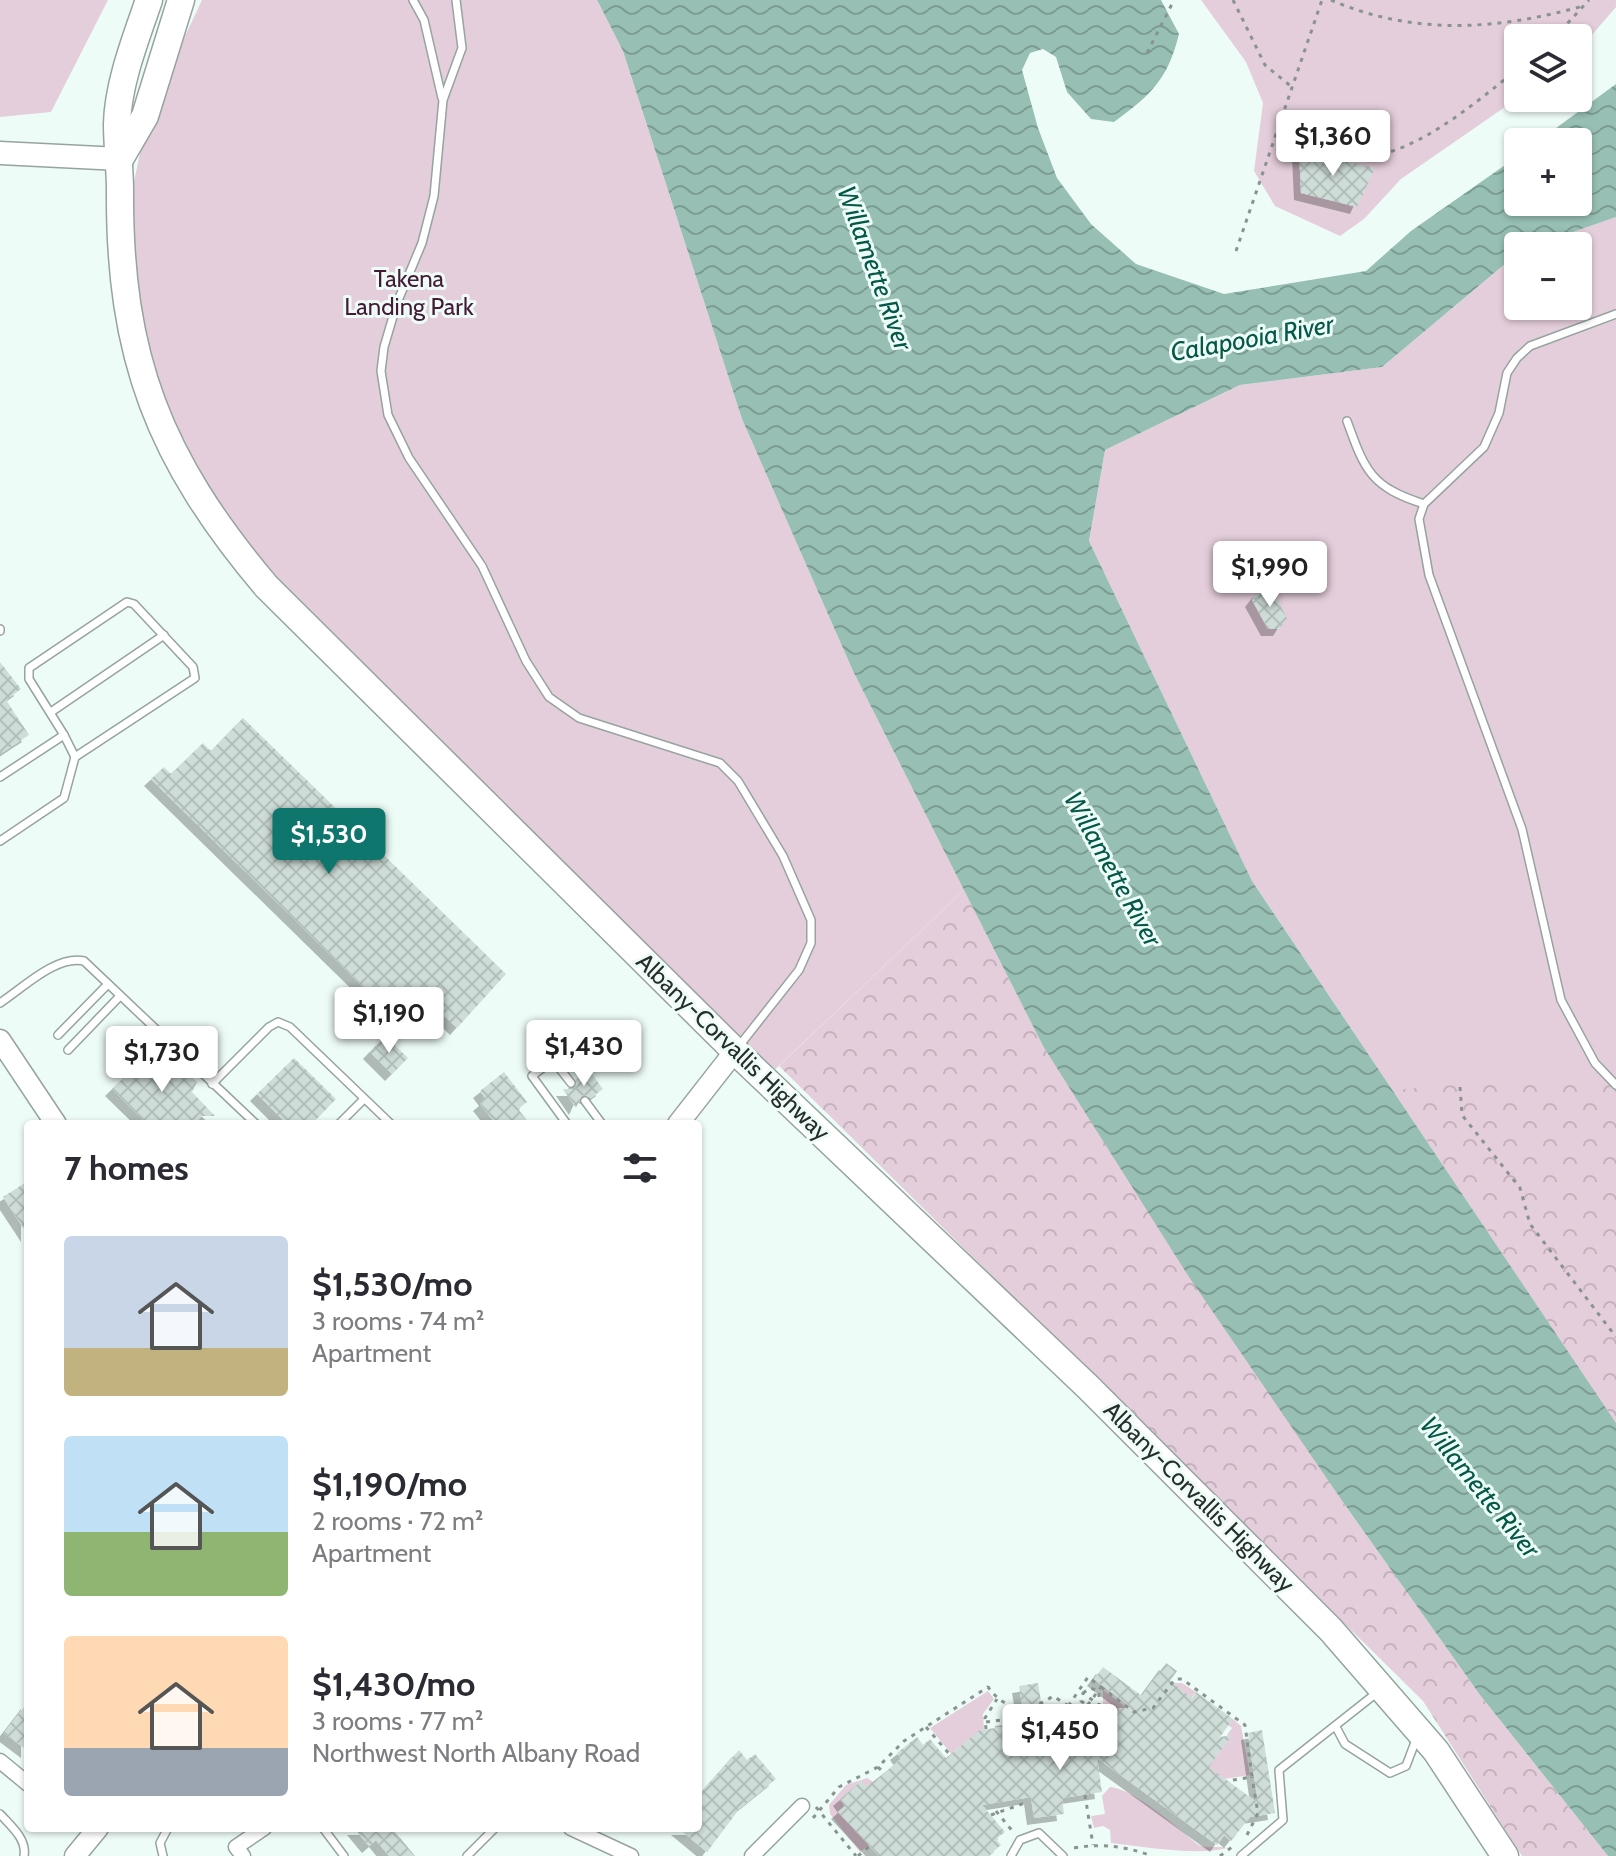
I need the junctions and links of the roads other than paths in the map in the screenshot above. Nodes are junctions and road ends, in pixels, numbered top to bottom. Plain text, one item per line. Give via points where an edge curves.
1 (149, 0) edge
2 (181, 0) edge
3 (413, 0) edge
4 (456, 0) edge
5 (443, 100) junction
6 (0, 153) edge
7 (120, 159) junction
8 (1616, 314) edge
9 (1347, 421) dead end
10 (1424, 504) junction
11 (164, 635) junction
12 (51, 712) junction
13 (64, 735) junction
14 (75, 757) junction
15 (0, 777) edge
16 (0, 841) edge
17 (108, 984) junction
18 (120, 996) junction
19 (0, 1003) edge
20 (58, 1035) dead end
21 (0, 1040) edge
22 (68, 1050) dead end
23 (735, 1051) junction
24 (571, 1083) dead end
25 (212, 1084) junction
26 (1616, 1085) edge
27 (364, 1099) junction
28 (585, 1101) dead end
29 (53, 1120) edge
30 (252, 1120) edge
31 (343, 1120) edge
32 (387, 1120) edge
33 (564, 1120) edge
34 (599, 1120) edge
35 (681, 1120) edge
36 (1384, 1687) junction
37 (1336, 1727) junction
38 (1420, 1731) junction
39 (0, 1761) edge
40 (24, 1781) edge
41 (802, 1806) dead end
42 (0, 1814) edge
43 (90, 1832) edge
44 (166, 1832) edge
45 (260, 1832) edge
46 (326, 1832) edge
47 (491, 1832) edge
48 (580, 1832) edge
49 (240, 1852) edge
50 (1061, 1854) edge
51 (24, 1856) edge
52 (75, 1856) edge
53 (163, 1856) edge
54 (344, 1856) edge
55 (467, 1856) edge
56 (631, 1856) edge
57 (752, 1856) edge
58 (1011, 1856) edge
59 (1241, 1856) edge
60 (1505, 1856) edge

1 - 7 highway, Albany-Corvallis Highway via 117,122
2 - 7 highway via 145,116
3 - 5 lane via 424,20
4 - 5 lane via 462,48
5 - 23 lane via 429,220 384,347 381,371 388,415 409,458 482,566 526,661 549,697 579,718 720,763 738,781 783,856 811,920 811,943 799,970
6 - 7 main road
7 - 23 highway, Albany-Corvallis Highway via 120,248 132,345 161,428 201,502 266,586
8 - 10 lane via 1530,346 1517,358 1507,373 1499,413 1484,447
9 - 10 lane via 1370,475 1392,494
10 - 26 lane via 1419,519 1429,575 1522,829 1561,1000 1595,1063
11 - 12 lane
11 - 12 lane via 127,602 29,668 29,679
11 - 14 lane via 193,667 195,678
12 - 13 lane
13 - 14 lane
13 - 15 lane
14 - 16 lane via 64,798
17 - 18 lane
17 - 19 lane via 84,961 72,958
17 - 20 lane
18 - 22 lane
18 - 25 lane
21 - 29 main road
23 - 35 main road
23 - 36 highway, Albany-Corvallis Highway via 1088,1387
24 - 33 lane via 553,1060 532,1076
25 - 27 lane via 278,1022 290,1027
25 - 30 lane
27 - 31 lane
27 - 32 lane
28 - 34 lane
36 - 37 lane
36 - 38 highway, Albany-Corvallis Highway
37 - 38 lane via 1345,1744 1390,1773 1406,1766
37 - 59 lane via 1279,1770 1283,1820
38 - 60 highway, Albany-Corvallis Highway
39 - 40 street
41 - 57 street
42 - 51 lane via 20,1837
43 - 52 main road
44 - 53 lane via 160,1843
45 - 49 street
46 - 54 lane
47 - 55 lane
48 - 56 street
50 - 58 lane via 1039,1833 1020,1840

